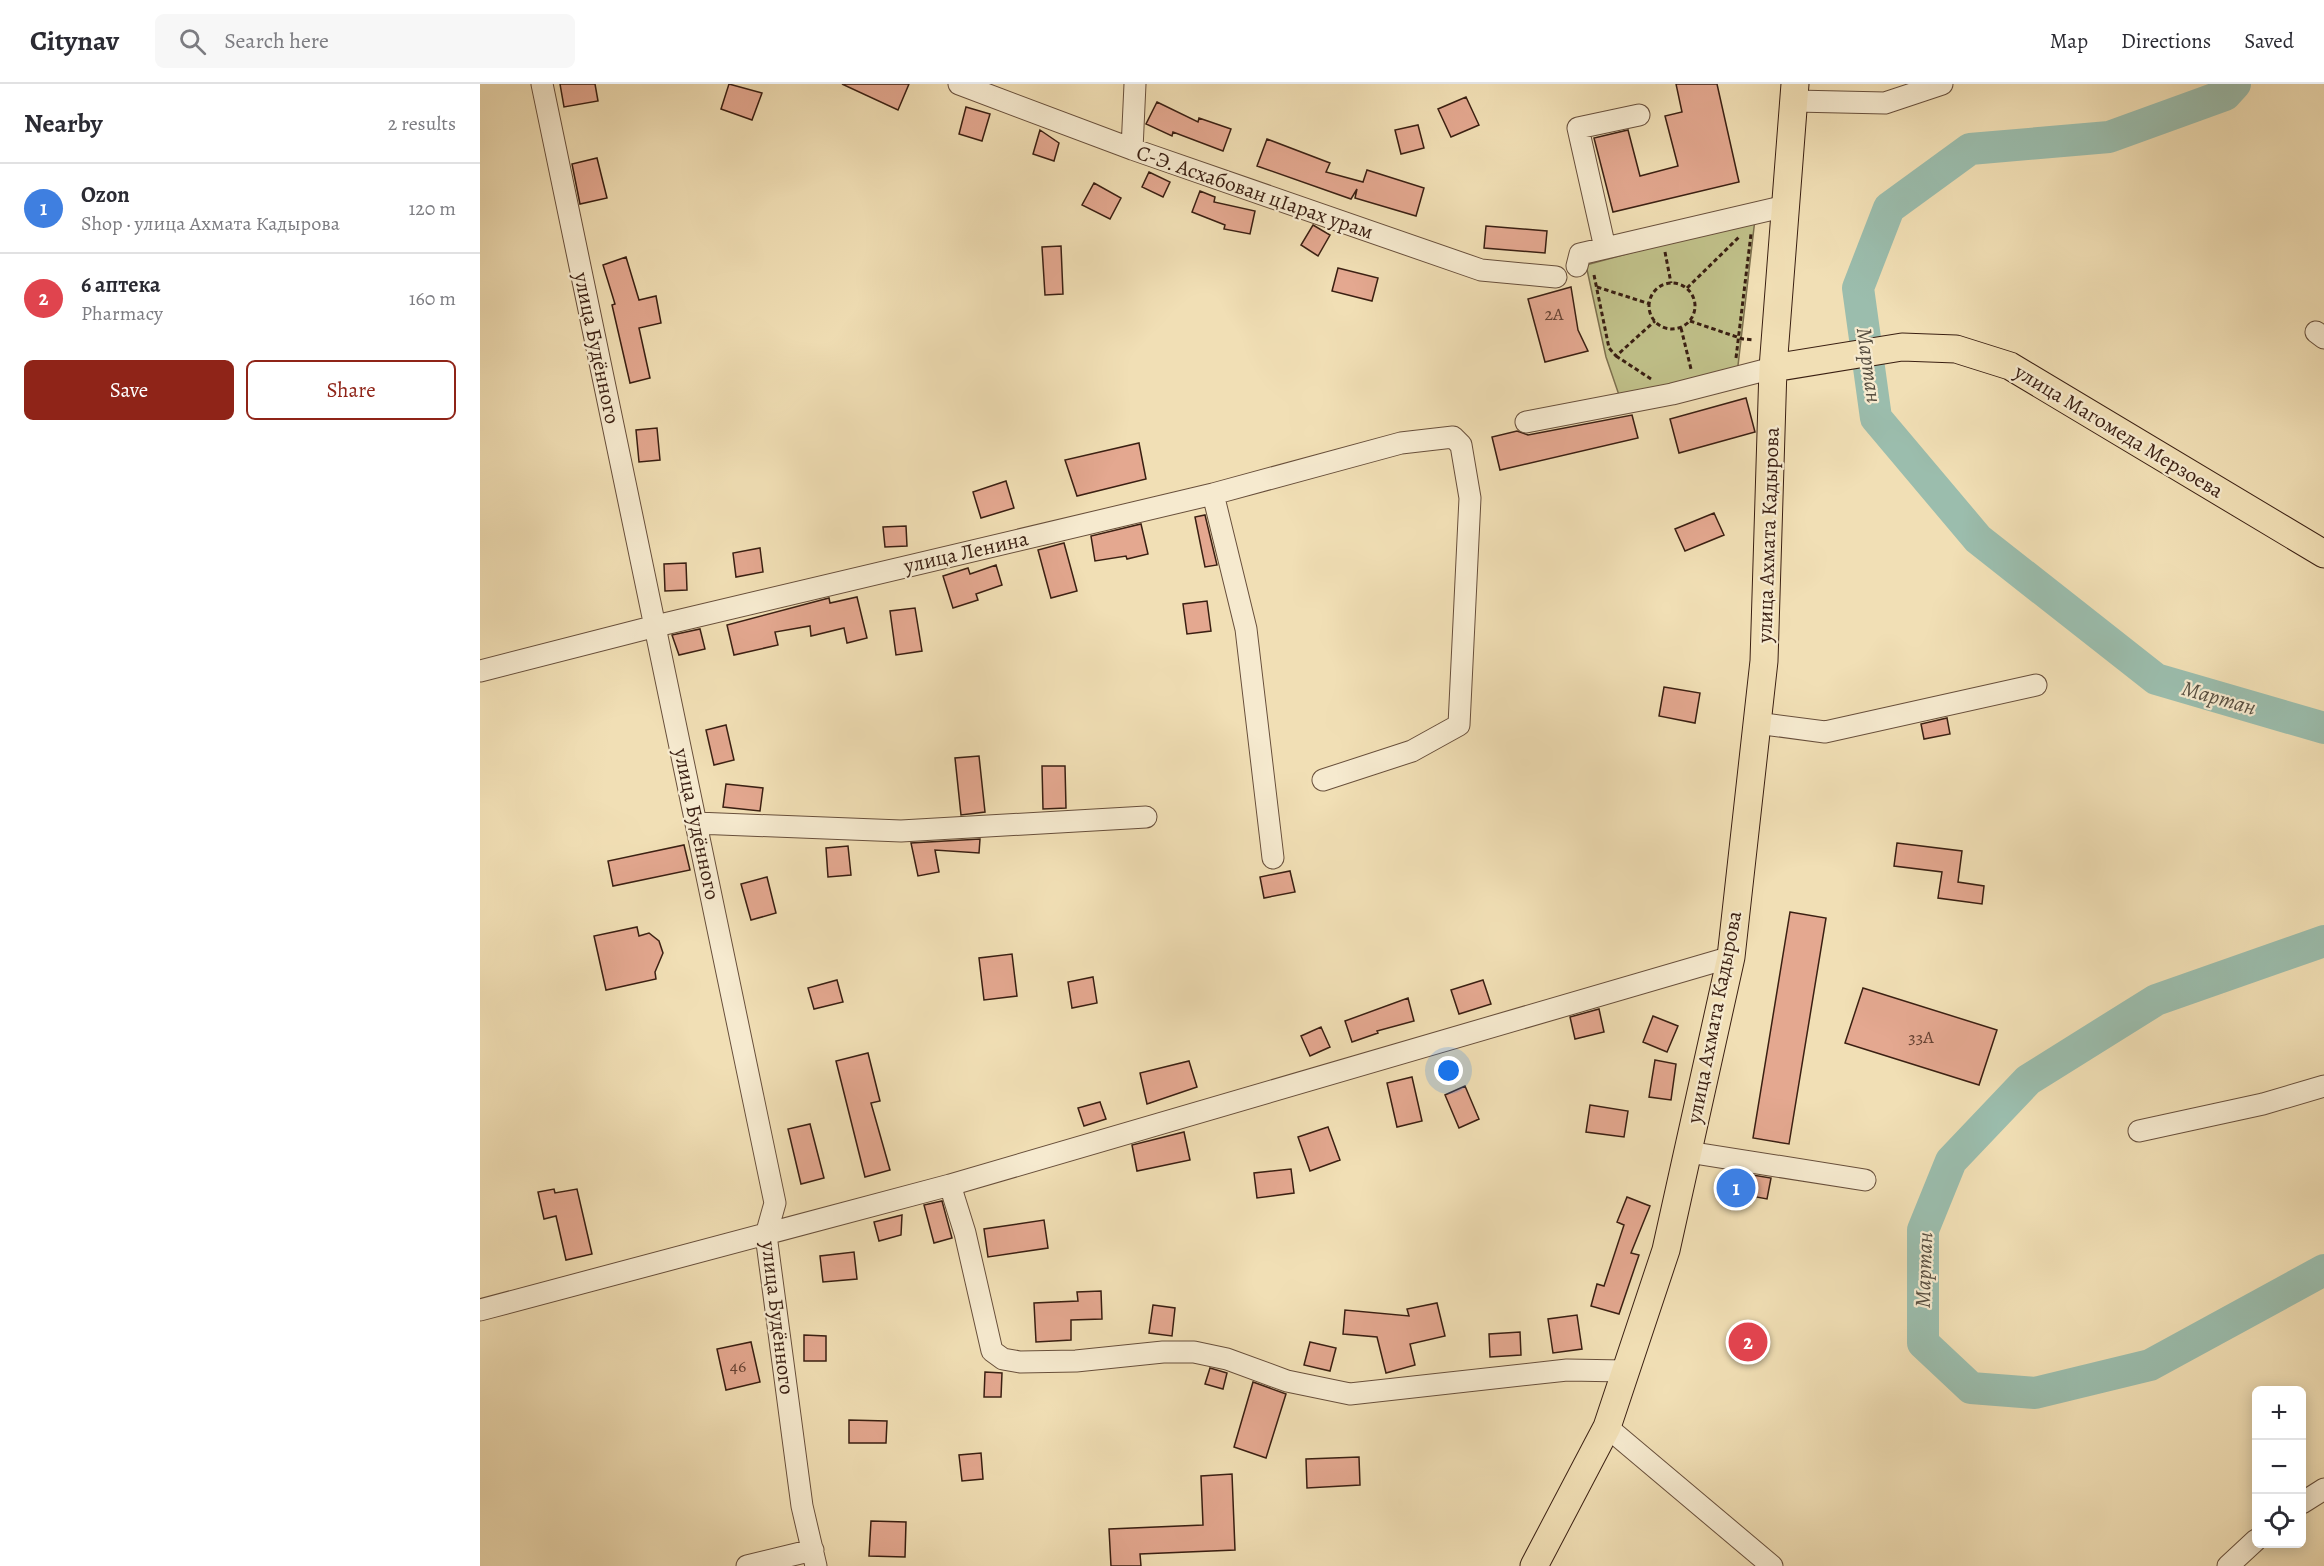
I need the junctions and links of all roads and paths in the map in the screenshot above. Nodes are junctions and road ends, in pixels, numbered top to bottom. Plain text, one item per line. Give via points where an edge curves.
1 (542, 84) edge
2 (959, 84) edge
3 (1135, 84) edge
4 (1942, 84) edge
5 (1795, 92) edge
6 (1639, 115) dead end
7 (1132, 149) junction
8 (1786, 206) junction
9 (1752, 224) dead end
10 (1744, 232) dead end
11 (1605, 248) junction
12 (1585, 267) joint
13 (1556, 277) dead end
14 (1596, 287) junction
15 (1687, 288) junction
16 (1650, 304) junction
17 (1655, 321) junction
18 (1690, 321) junction
19 (1681, 327) junction
20 (1773, 368) junction
21 (1693, 377) dead end
22 (1526, 422) dead end
23 (1213, 494) junction
24 (2324, 554) edge
25 (656, 626) junction
26 (480, 671) edge
27 (2036, 686) dead end
28 (1757, 723) junction
29 (1323, 780) dead end
30 (1146, 817) dead end
31 (696, 823) junction
32 (1273, 858) dead end
33 (1731, 957) junction
34 (2324, 1086) edge
35 (2139, 1131) dead end
36 (1688, 1152) junction
37 (1865, 1180) dead end
38 (950, 1185) junction
39 (766, 1235) junction
40 (480, 1310) edge
41 (1625, 1371) junction
42 (1606, 1427) junction
43 (2324, 1488) edge
44 (2306, 1500) edge
45 (2252, 1544) edge
46 (814, 1558) edge
47 (747, 1566) edge
48 (1534, 1566) edge
49 (1772, 1566) edge
50 (2228, 1566) edge

1 - 25 street, улица Будённого
2 - 7 street, С-Э. Асхабован цIарах урам
3 - 7 street
4 - 5 street via 1885,103
5 - 8 main road, улица Ахмата Кадырова
6 - 11 street via 1578,128
7 - 13 street, С-Э. Асхабован цIарах урам via 1481,270
8 - 11 street
8 - 20 main road, улица Ахмата Кадырова
9 - 18 path via 1741,338
10 - 15 path
11 - 12 street via 1580,254
12 - 14 path
14 - 16 path
14 - 17 path via 1609,348 1616,356
15 - 16 path via 1674,282 1664,284 1655,290
15 - 18 path via 1696,302
16 - 17 path
17 - 19 path via 1671,329
18 - 19 path
19 - 21 path
20 - 22 street via 1672,394
20 - 24 main road, улица Магомеда Мерзоева via 1902,347 1956,349 2010,366
20 - 28 main road, улица Ахмата Кадырова via 1764,661
23 - 25 street, улица Ленина
23 - 29 street, улица Ленина via 1401,443 1453,437 1461,445 1470,498 1459,725 1412,751
23 - 32 street via 1246,628
25 - 26 street, улица Ленина
25 - 31 street, улица Будённого
27 - 28 street via 1825,732
28 - 33 main road, улица Ахмата Кадырова
30 - 31 street via 901,831
31 - 39 street, улица Будённого via 775,1203
33 - 36 main road, улица Ахмата Кадырова
33 - 38 street
34 - 35 street via 2263,1104
36 - 37 street
36 - 41 main road, улица Ахмата Кадырова via 1666,1250
38 - 39 street
38 - 41 street via 992,1351 1003,1359 1076,1361 1194,1352 1227,1359 1287,1381 1350,1394 1568,1370
39 - 40 street
39 - 46 street, улица Будённого via 802,1506
41 - 42 main road, улица Ахмата Кадырова
42 - 48 main road, улица Ахмата Кадырова
42 - 49 street
43 - 44 street
45 - 50 street
46 - 47 street

